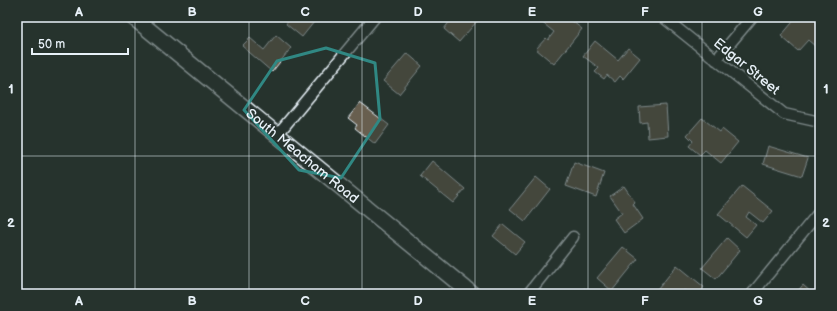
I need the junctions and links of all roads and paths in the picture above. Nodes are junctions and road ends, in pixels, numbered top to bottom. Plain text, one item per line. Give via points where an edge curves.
1 (133, 17) edge
2 (375, 17) edge
3 (663, 17) edge
4 (752, 17) edge
5 (716, 60) junction
6 (820, 122) edge
7 (277, 135) junction
8 (820, 211) edge
9 (573, 237) dead end
10 (472, 294) edge
11 (528, 294) edge
12 (752, 294) edge

1 - 7 main road, South Meacham Road
2 - 7 street
3 - 5 street, Edgar Street
4 - 5 street
5 - 6 street, Edgar Street via 784,114
7 - 10 main road, South Meacham Road
8 - 12 street
9 - 11 street

